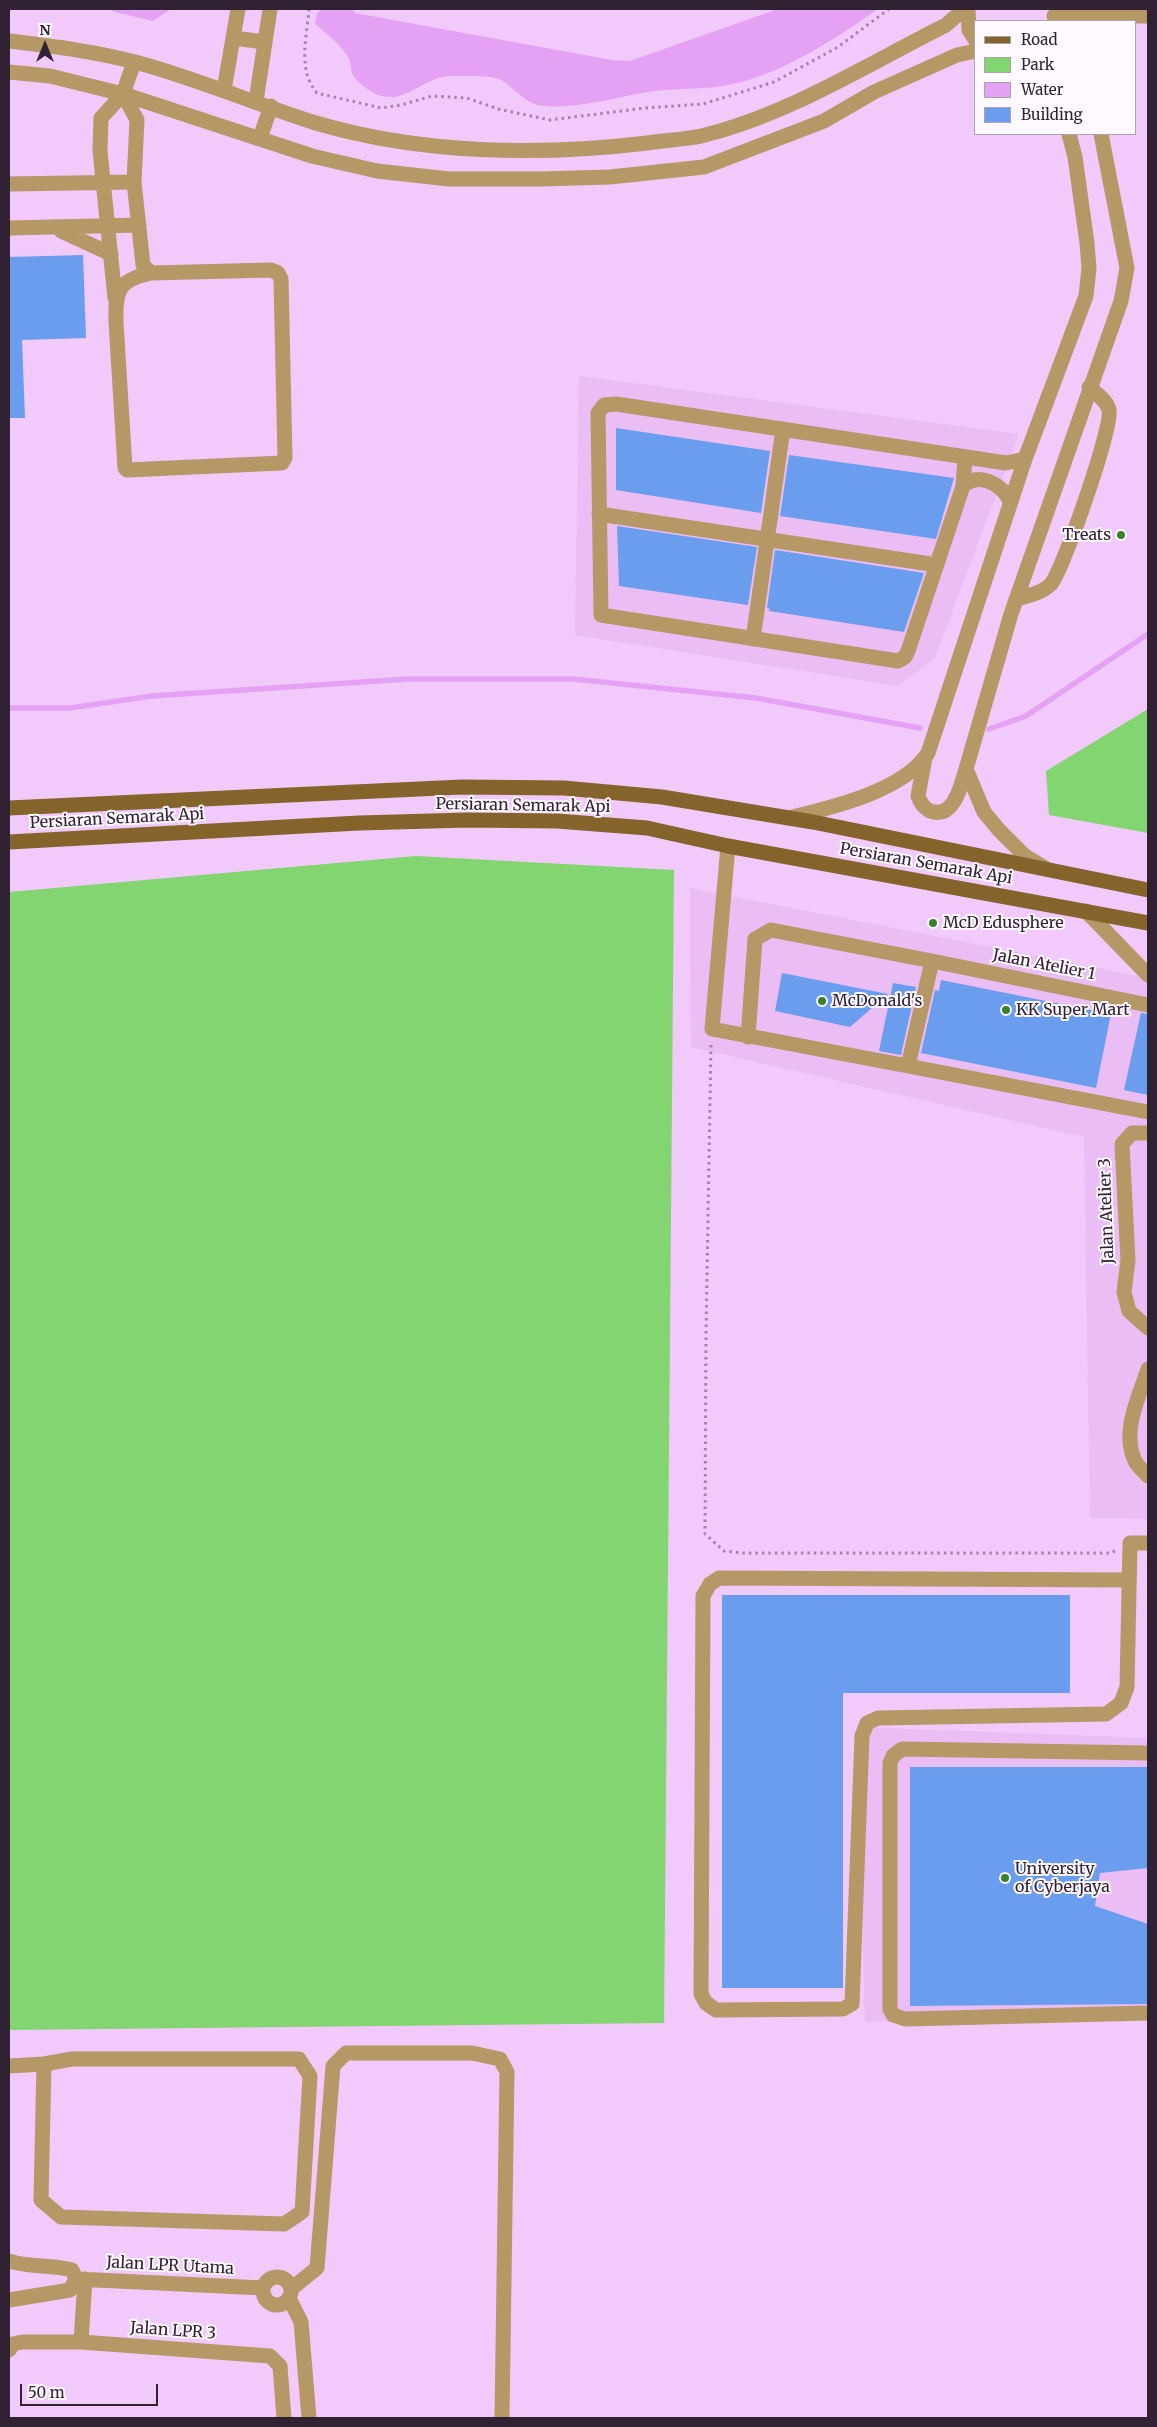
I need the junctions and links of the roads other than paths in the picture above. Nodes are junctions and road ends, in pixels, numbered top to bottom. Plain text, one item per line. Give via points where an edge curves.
1 (238, 9) edge
2 (270, 9) edge
3 (966, 9) edge
4 (1053, 15) edge
5 (1148, 16) edge
6 (1103, 19) edge
7 (233, 38) junction
8 (974, 38) edge
9 (9, 41) edge
10 (265, 42) junction
11 (974, 51) edge
12 (134, 62) junction
13 (9, 72) edge
14 (224, 90) junction
15 (123, 94) junction
16 (256, 101) junction
17 (272, 106) junction
18 (1069, 135) edge
19 (1101, 135) edge
20 (260, 138) junction
21 (134, 182) junction
22 (104, 183) junction
23 (9, 184) edge
24 (139, 225) junction
25 (108, 226) junction
26 (9, 228) edge
27 (55, 229) junction
28 (112, 254) junction
29 (151, 273) junction
30 (116, 298) junction
31 (1089, 387) junction
32 (783, 429) junction
33 (964, 457) junction
34 (1025, 459) junction
35 (963, 486) junction
36 (1010, 502) junction
37 (599, 514) junction
38 (768, 538) junction
39 (937, 565) junction
40 (1016, 598) junction
41 (754, 639) junction
42 (925, 758) junction
43 (966, 769) junction
44 (9, 808) edge
45 (788, 818) junction
46 (12, 843) edge
47 (728, 846) junction
48 (1045, 868) junction
49 (1148, 890) edge
50 (1086, 911) junction
51 (1148, 923) edge
52 (932, 960) junction
53 (1148, 975) edge
54 (1148, 1004) edge
55 (748, 1037) junction
56 (908, 1066) junction
57 (1148, 1112) edge
58 (1148, 1133) edge
59 (1148, 1328) edge
60 (1148, 1369) edge
61 (1148, 1476) edge
62 (1148, 1543) edge
63 (1129, 1580) junction
64 (1148, 1753) edge
65 (1148, 2013) edge
66 (44, 2064) junction
67 (9, 2066) edge
68 (9, 2261) edge
69 (80, 2279) junction
70 (263, 2288) junction
71 (290, 2294) junction
72 (9, 2300) edge
73 (81, 2342) junction
74 (9, 2350) edge
75 (284, 2418) edge
76 (309, 2418) edge
77 (502, 2418) edge

1 - 7 street
2 - 10 street
3 - 8 street via 969,30
3 - 17 street via 946,25 815,94 700,136 609,147 540,150 450,147 316,123
4 - 6 street
5 - 6 street
7 - 10 street
7 - 14 street
9 - 12 street
10 - 16 street
11 - 20 street via 957,55 874,92 824,121 704,167 610,177 450,179 377,171 312,156
12 - 14 street
12 - 15 street
13 - 15 street via 50,76
14 - 16 street
15 - 20 street
15 - 21 street via 137,120
15 - 22 street via 101,118 100,151
16 - 17 street
17 - 20 street
18 - 34 street via 1087,243 1086,296
19 - 31 street via 1127,268 1120,301
21 - 22 street
21 - 24 street
22 - 23 street
22 - 25 street
24 - 25 street
24 - 29 street via 143,265
25 - 27 street
25 - 28 street
26 - 27 street
27 - 28 street
28 - 30 street
29 - 30 street via 135,276
29 - 30 street via 272,270 278,273 281,279 285,458 282,462 127,470
31 - 40 street
31 - 40 street via 1105,402 1109,411 1107,433 1068,545 1051,583 1029,596
32 - 33 street
32 - 37 street via 616,404 604,405 598,413
32 - 38 street
33 - 34 street via 1006,462
33 - 35 street
34 - 36 street
35 - 36 street via 974,480 997,484 1006,492
35 - 39 street
36 - 42 street
37 - 38 street
37 - 41 street via 601,615
38 - 39 street
38 - 41 street
39 - 41 street via 908,652 898,661
40 - 43 street
42 - 43 street via 918,796 926,809 934,812 951,807
42 - 45 street via 890,785 830,808
43 - 48 street via 984,812 1025,856
44 - 45 main road, Persiaran Semarak Api via 462,786 564,788 662,796
45 - 48 main road, Persiaran Semarak Api
46 - 47 main road, Persiaran Semarak Api via 468,820 557,821 647,828
47 - 50 main road, Persiaran Semarak Api
47 - 55 street via 712,1029
48 - 49 main road, Persiaran Semarak Api
50 - 51 main road, Persiaran Semarak Api
50 - 53 street
52 - 54 street, Jalan Atelier 1
52 - 55 street, Jalan Atelier 1 via 771,930 755,939
52 - 56 street
55 - 56 street
56 - 57 street
58 - 59 street, Jalan Atelier 3 via 1132,1133 1122,1144 1121,1162 1128,1260 1124,1292 1129,1311
60 - 61 street via 1133,1416 1129,1444 1136,1463
62 - 63 street via 1130,1543
63 - 63 street via 719,1578 710,1584 703,1596 701,1994 706,2003 716,2010 843,2010 852,2004 862,1736 867,1723 878,1718 1106,1714 1121,1703 1127,1687
64 - 65 street via 902,1749 890,1763 890,2009 893,2015 905,2019
66 - 66 street via 72,2059 299,2059 310,2076 302,2212 284,2224 61,2217 41,2200
66 - 67 street
68 - 69 street via 59,2266 72,2270
69 - 70 street, Jalan LPR Utama
69 - 72 street via 70,2290 60,2294
69 - 73 street
70 - 71 street via 264,2297 271,2304 281,2304
70 - 71 street via 267,2280 275,2277 287,2281
71 - 76 street via 300,2322
71 - 77 street via 317,2268 333,2066 346,2053 472,2053 500,2059 507,2072
73 - 74 street, Jalan LPR 3 via 22,2342 13,2344
73 - 75 street, Jalan LPR 3 via 270,2356 280,2366

